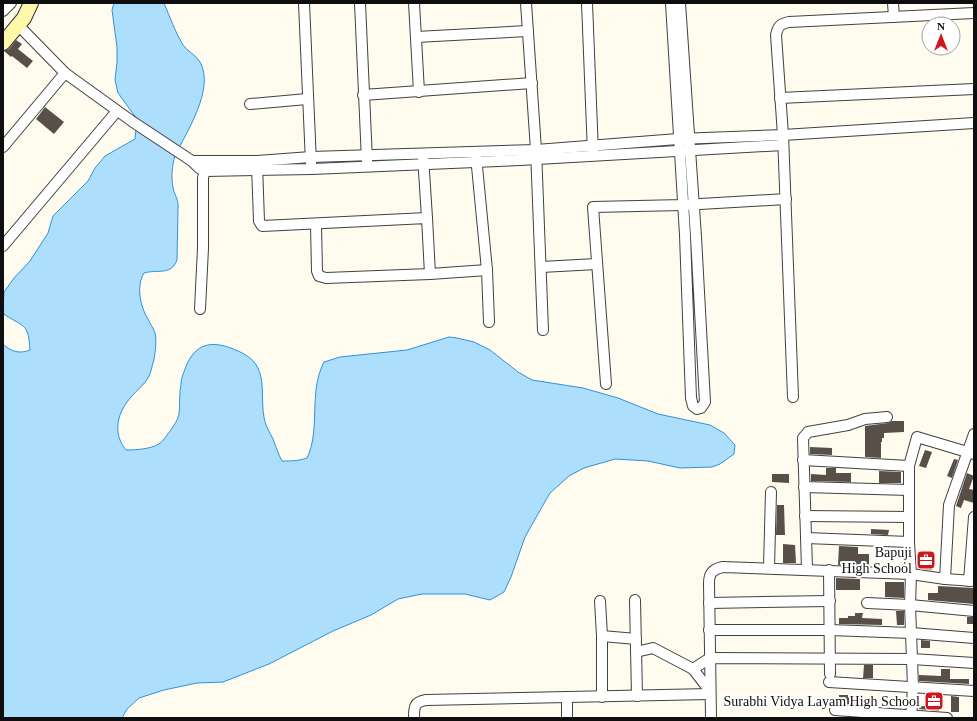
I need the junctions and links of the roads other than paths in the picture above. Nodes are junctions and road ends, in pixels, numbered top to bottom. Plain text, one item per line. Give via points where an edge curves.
1 (11, 3) edge
2 (31, 3) edge
3 (304, 3) edge
4 (360, 3) edge
5 (414, 3) edge
6 (526, 3) edge
7 (587, 3) edge
8 (671, 3) edge
9 (680, 3) edge
10 (893, 3) edge
11 (3, 11) edge
12 (974, 12) edge
13 (894, 17) junction
14 (18, 25) junction
15 (528, 31) junction
16 (416, 37) junction
17 (3, 44) edge
18 (65, 73) junction
19 (532, 83) junction
20 (974, 89) edge
21 (419, 92) junction
22 (363, 95) junction
23 (780, 98) junction
24 (308, 99) junction
25 (250, 104) dead end
26 (117, 111) junction
27 (974, 123) edge
28 (678, 139) junction
29 (689, 139) junction
30 (783, 140) junction
31 (3, 147) edge
32 (690, 150) junction
33 (592, 151) junction
34 (679, 151) junction
35 (366, 155) junction
36 (536, 155) junction
37 (311, 157) junction
38 (476, 157) junction
39 (423, 159) junction
40 (206, 166) junction
41 (257, 166) junction
42 (367, 166) junction
43 (312, 169) junction
44 (786, 199) junction
45 (694, 203) junction
46 (683, 205) junction
47 (427, 218) junction
48 (316, 225) junction
49 (3, 246) edge
50 (597, 264) junction
51 (541, 266) junction
52 (487, 270) junction
53 (430, 274) junction
54 (200, 309) dead end
55 (489, 322) dead end
56 (543, 330) dead end
57 (606, 384) dead end
58 (793, 397) dead end
59 (887, 417) dead end
60 (974, 434) edge
61 (971, 453) edge
62 (803, 460) junction
63 (909, 466) junction
64 (804, 488) junction
65 (909, 490) junction
66 (771, 492) dead end
67 (805, 516) junction
68 (909, 517) junction
69 (974, 517) edge
70 (806, 538) junction
71 (909, 542) junction
72 (769, 568) junction
73 (807, 569) junction
74 (829, 570) junction
75 (911, 574) junction
76 (945, 579) junction
77 (971, 581) edge
78 (635, 600) dead end
79 (600, 601) dead end
80 (830, 601) junction
81 (709, 602) junction
82 (867, 603) dead end
83 (910, 605) junction
84 (974, 611) edge
85 (709, 630) junction
86 (830, 630) junction
87 (911, 633) junction
88 (602, 636) junction
89 (974, 638) edge
90 (636, 639) junction
91 (636, 652) junction
92 (710, 658) junction
93 (830, 658) junction
94 (912, 659) junction
95 (974, 663) edge
96 (693, 669) junction
97 (913, 687) junction
98 (974, 691) edge
99 (710, 693) junction
100 (637, 696) junction
101 (602, 697) junction
102 (567, 698) junction
103 (835, 710) dead end
104 (911, 717) edge
105 (414, 718) edge
106 (567, 718) edge
107 (711, 718) edge
108 (947, 718) edge

1 - 11 street
2 - 14 main road
3 - 24 street
4 - 22 street
5 - 16 street
6 - 15 street
7 - 33 street
8 - 28 street
9 - 29 street
10 - 13 street
12 - 13 street
13 - 23 street via 781,23 776,35
14 - 17 main road
14 - 18 street
15 - 16 street
15 - 19 street
16 - 21 street
18 - 26 street
18 - 31 street
19 - 21 street
19 - 36 street
20 - 23 street
21 - 22 street
22 - 35 street
23 - 30 street
24 - 25 street
24 - 37 street
26 - 40 street via 180,154
26 - 49 street
27 - 30 street
28 - 29 street
28 - 33 street
28 - 34 street
29 - 30 street
29 - 32 street
30 - 32 street
30 - 44 street
32 - 34 street
32 - 45 street
33 - 34 street
33 - 36 street
34 - 46 street
35 - 37 street
35 - 39 street
35 - 42 street
36 - 38 street
36 - 51 street
37 - 41 street
37 - 43 street
38 - 39 street
38 - 52 street
39 - 42 street
39 - 47 street
40 - 41 street
40 - 54 street via 203,178 204,248
41 - 43 street
41 - 48 street via 259,221 262,226
42 - 43 street
44 - 45 street
44 - 58 street
45 - 46 street
45 - 46 street via 705,402 697,409 692,406 691,398
46 - 50 street via 593,207
47 - 48 street
47 - 53 street
48 - 53 street via 316,271 319,276 326,278
50 - 51 street
50 - 57 street
51 - 56 street
52 - 53 street
52 - 55 street
59 - 62 street via 865,419 848,425 808,432 803,438
60 - 61 street
61 - 63 street via 917,437
61 - 76 street via 949,504
62 - 63 street
62 - 64 street
63 - 65 street
64 - 65 street
64 - 67 street
65 - 68 street
66 - 72 street
67 - 68 street
67 - 70 street
68 - 71 street
69 - 77 street
70 - 71 street
70 - 73 street
71 - 75 street
72 - 73 street
72 - 81 street via 716,568 709,576
73 - 74 street
74 - 75 street
74 - 80 street
75 - 76 street
75 - 83 street
76 - 77 street
78 - 90 street
79 - 88 street
80 - 81 street
80 - 86 street
81 - 85 street
82 - 83 street
83 - 84 street
83 - 87 street
85 - 86 street
85 - 92 street
86 - 87 street
86 - 93 street
87 - 89 street
87 - 94 street
88 - 90 street
88 - 101 street
90 - 91 street
91 - 96 street via 653,648
91 - 100 street
92 - 93 street
92 - 96 street
92 - 99 street
93 - 94 street
93 - 97 street via 829,678
94 - 95 street
94 - 97 street
96 - 99 street
97 - 98 street
97 - 104 street
99 - 100 street
99 - 107 street
100 - 101 street
101 - 102 street
102 - 105 street via 426,700 419,701 416,705
102 - 106 street
103 - 104 street
104 - 108 street

